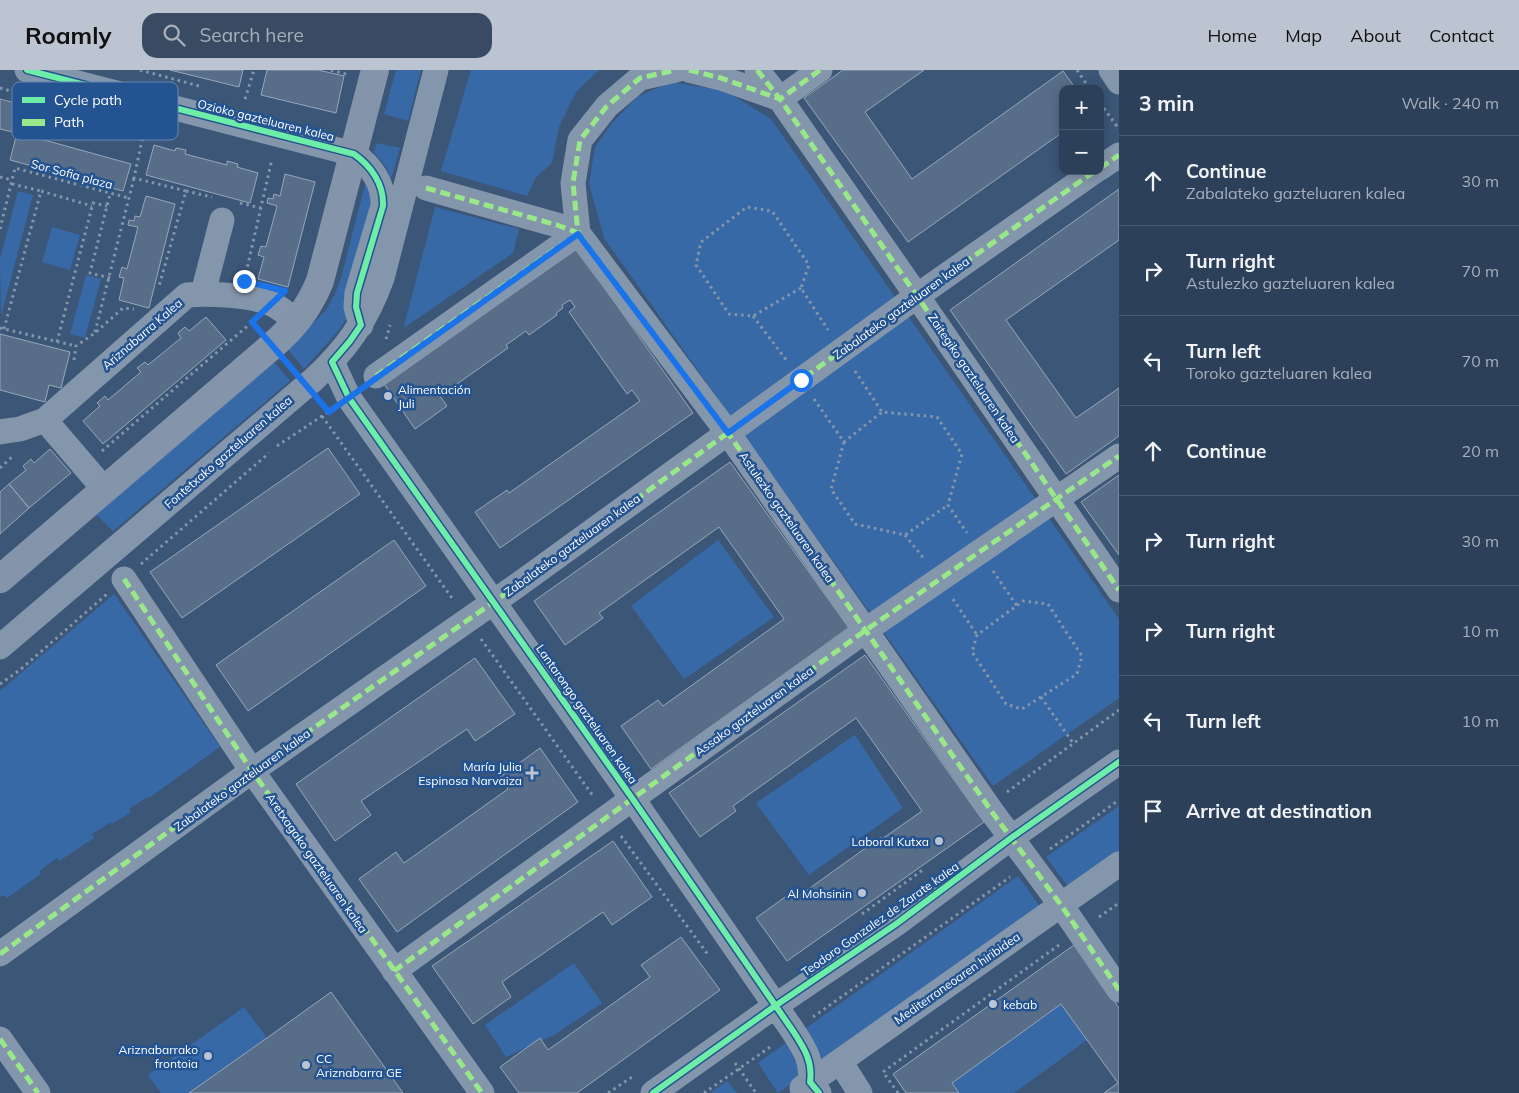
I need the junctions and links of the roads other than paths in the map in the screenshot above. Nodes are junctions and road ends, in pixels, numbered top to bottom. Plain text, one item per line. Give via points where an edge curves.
1 (27, 70) edge
2 (436, 70) edge
3 (676, 70) edge
4 (689, 70) edge
5 (757, 70) edge
6 (820, 70) edge
7 (1111, 70) edge
8 (363, 73) edge
9 (74, 82) edge
10 (1119, 82) edge
11 (780, 99) junction
12 (178, 109) edge
13 (354, 154) junction
14 (1119, 155) edge
15 (1104, 165) edge
16 (1090, 175) edge
17 (426, 188) dead end
18 (222, 220) dead end
19 (578, 234) junction
20 (203, 293) junction
21 (917, 296) junction
22 (298, 321) junction
23 (361, 325) junction
24 (332, 362) junction
25 (376, 376) dead end
26 (45, 420) junction
27 (0, 432) edge
28 (728, 433) junction
29 (1119, 456) edge
30 (104, 489) junction
31 (1057, 500) junction
32 (0, 578) edge
33 (124, 579) road end
34 (1119, 590) edge
35 (494, 602) junction
36 (866, 630) junction
37 (0, 647) edge
38 (1119, 762) edge
39 (252, 772) junction
40 (632, 798) junction
41 (1011, 838) junction
42 (1119, 864) edge
43 (1061, 905) junction
44 (0, 954) edge
45 (394, 971) junction
46 (1119, 990) edge
47 (775, 1006) junction
48 (0, 1039) edge
49 (840, 1061) junction
50 (809, 1089) edge
51 (38, 1093) edge
52 (482, 1093) edge
53 (653, 1093) edge
54 (860, 1093) edge

1 - 9 street, Ozioko gazteluaren kalea
2 - 23 street, Fontetxako gazteluaren kalea via 382,278
3 - 19 street via 640,78 607,106 580,140 573,183
4 - 11 street
5 - 11 street, Zaitegiko gazteluaren kalea
6 - 11 street
7 - 10 street
8 - 13 main road
11 - 21 street, Zaitegiko gazteluaren kalea
12 - 13 street, Ozioko gazteluaren kalea
13 - 22 main road via 320,280
13 - 23 street via 376,176 384,195 357,293 356,307
14 - 15 street
16 - 21 street, Zabalateko gazteluaren kalea
17 - 19 street via 557,225
18 - 20 street
19 - 25 street
19 - 28 street, Astulezko gazteluaren kalea
20 - 22 street, Ariznabarra Kalea via 273,304
20 - 26 street, Ariznabarra Kalea via 187,295
21 - 28 street, Zabalateko gazteluaren kalea
21 - 31 street, Zaitegiko gazteluaren kalea
22 - 30 main road
23 - 24 street, Fontetxako gazteluaren kalea
24 - 35 street, Lantarongo gazteluaren kalea via 339,405
24 - 37 street, Fontetxako gazteluaren kalea
26 - 27 street, Ariznabarra Kalea
26 - 30 street
28 - 35 street, Zabalateko gazteluaren kalea
28 - 36 street, Astulezko gazteluaren kalea
29 - 31 street, Assako gazteluaren kalea
30 - 32 main road
31 - 34 street, Zaitegiko gazteluaren kalea
31 - 36 street, Assako gazteluaren kalea
33 - 39 street, Aretxagako gazteluaren kalea
35 - 39 street, Zabalateko gazteluaren kalea
35 - 40 street, Lantarongo gazteluaren kalea
36 - 40 street, Assako gazteluaren kalea
36 - 41 street, Astulezko gazteluaren kalea
38 - 41 street, Teodoro Gonzalez de Zarate kalea
39 - 44 street, Zabalateko gazteluaren kalea
39 - 45 street, Aretxagako gazteluaren kalea
40 - 45 street, Assako gazteluaren kalea
40 - 47 street, Lantarongo gazteluaren kalea
41 - 43 street, Astulezko gazteluaren kalea
41 - 47 street, Teodoro Gonzalez de Zarate kalea via 896,924
42 - 43 street, Mediterraneoaren hiribidea
43 - 46 street, Astulezko gazteluaren kalea
43 - 49 street, Mediterraneoaren hiribidea
45 - 52 street, Aretxagako gazteluaren kalea
47 - 50 street, Lantarongo gazteluaren kalea via 808,1057 812,1070
47 - 53 street, Teodoro Gonzalez de Zarate kalea
48 - 51 street
49 - 50 street, Mediterraneoaren hiribidea
49 - 54 street

